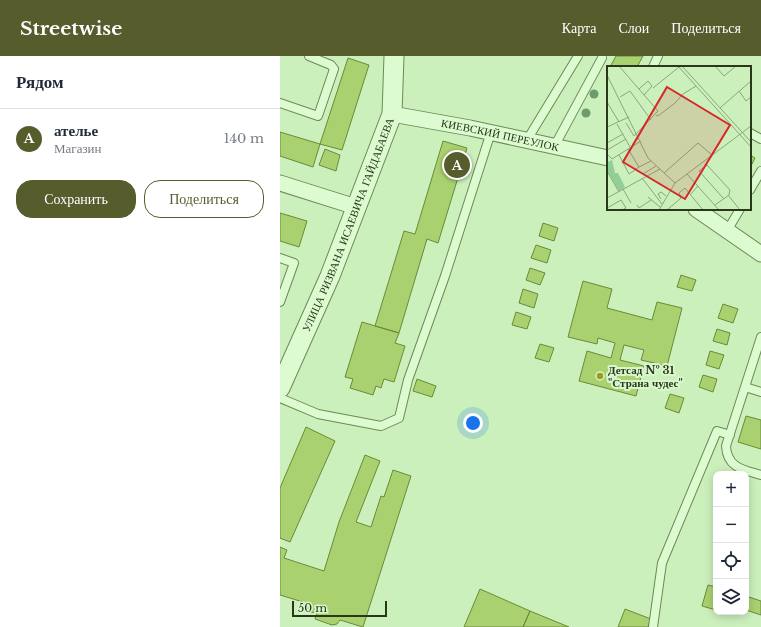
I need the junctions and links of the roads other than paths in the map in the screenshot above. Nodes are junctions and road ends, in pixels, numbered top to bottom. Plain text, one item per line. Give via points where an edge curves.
1 (309, 56) edge
2 (394, 56) edge
3 (578, 56) edge
4 (658, 56) edge
5 (602, 58) dead end
6 (653, 66) edge
7 (280, 103) edge
8 (392, 114) junction
9 (491, 132) junction
10 (751, 134) edge
11 (761, 139) edge
12 (527, 140) junction
13 (554, 147) junction
14 (607, 156) edge
15 (761, 171) edge
16 (280, 183) edge
17 (751, 188) edge
18 (356, 207) junction
19 (697, 210) edge
20 (739, 210) edge
21 (727, 231) junction
22 (761, 254) edge
23 (280, 258) edge
24 (280, 302) edge
25 (761, 337) edge
26 (744, 387) junction
27 (280, 388) edge
28 (761, 392) edge
29 (280, 398) edge
30 (730, 435) junction
31 (761, 475) edge
32 (654, 627) edge

1 - 7 lane via 331,65 334,69 318,116
2 - 8 street, УЛИЦА РИЗВАНА ИСАЕВИЧА ГАЙДАБАЕВА
3 - 12 lane
4 - 6 lane
5 - 13 lane
8 - 9 street, КИЕВСКИЙ ПЕРЕУЛОК
8 - 18 street, УЛИЦА РИЗВАНА ИСАЕВИЧА ГАЙДАБАЕВА
9 - 12 street, КИЕВСКИЙ ПЕРЕУЛОК
9 - 29 lane via 448,268 408,380 399,418 381,426 318,414
10 - 11 lane
12 - 13 street, КИЕВСКИЙ ПЕРЕУЛОК
13 - 14 street, КИЕВСКИЙ ПЕРЕУЛОК
15 - 17 lane
16 - 18 street
18 - 27 street, УЛИЦА РИЗВАНА ИСАЕВИЧА ГАЙДАБАЕВА via 330,276
19 - 21 street
20 - 21 lane
21 - 22 street
23 - 24 lane via 294,263
25 - 26 lane
26 - 28 lane
26 - 30 lane
30 - 31 lane via 726,452 732,464 739,469
30 - 32 lane via 717,431 662,563

